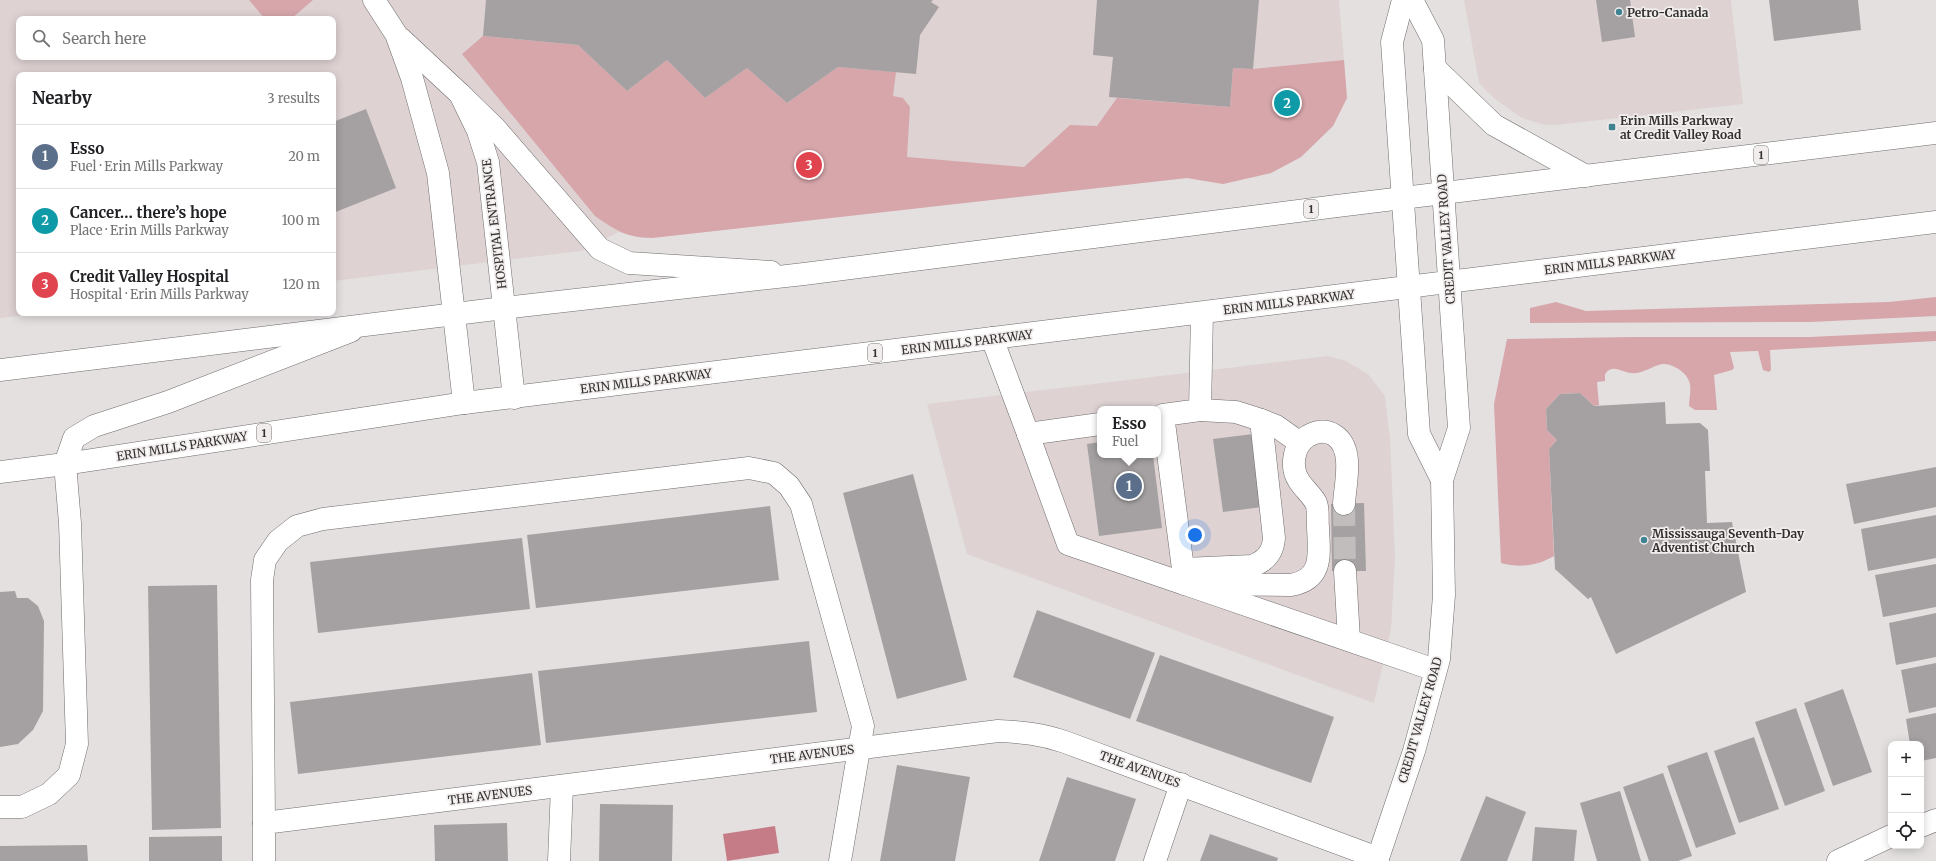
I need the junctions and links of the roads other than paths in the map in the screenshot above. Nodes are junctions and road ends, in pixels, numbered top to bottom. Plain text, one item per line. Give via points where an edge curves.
1 (374, 0) edge
2 (1403, 0) edge
3 (1412, 0) edge
4 (396, 34) junction
5 (1435, 68) junction
6 (460, 94) junction
7 (1936, 133) edge
8 (1586, 176) junction
9 (1443, 194) junction
10 (1402, 198) junction
11 (1936, 222) edge
12 (804, 274) junction
13 (1449, 282) junction
14 (1408, 287) junction
15 (504, 308) junction
16 (1202, 313) junction
17 (454, 314) junction
18 (365, 325) junction
19 (992, 338) junction
20 (0, 370) edge
21 (514, 398) junction
22 (464, 403) junction
23 (1200, 410) junction
24 (1161, 415) edge
25 (1262, 420) junction
26 (1161, 422) edge
27 (1097, 424) edge
28 (1028, 434) junction
29 (1300, 443) junction
30 (65, 464) junction
31 (0, 472) edge
32 (1442, 480) junction
33 (1344, 504) tunnel mouth
34 (1345, 571) tunnel mouth
35 (1184, 576) junction
36 (1349, 640) junction
37 (1435, 670) junction
38 (859, 748) junction
39 (1181, 784) junction
40 (562, 786) junction
41 (0, 807) edge
42 (1936, 820) edge
43 (264, 823) junction
44 (1924, 825) edge
45 (1888, 837) edge
46 (1377, 859) edge
47 (264, 861) edge
48 (559, 861) edge
49 (840, 861) edge
50 (1155, 861) edge
51 (1838, 861) edge

1 - 4 main road, HOSPITAL ENTRANCE
2 - 10 main road, CREDIT VALLEY ROAD via 1392,42
3 - 5 main road, CREDIT VALLEY ROAD via 1433,40
4 - 6 main road, HOSPITAL ENTRANCE
4 - 17 main road, HOSPITAL ENTRANCE via 412,78 438,173
5 - 8 main road via 1494,124
5 - 9 main road, CREDIT VALLEY ROAD
6 - 12 main road via 495,128 600,249 629,263
6 - 15 main road, HOSPITAL ENTRANCE via 478,131 488,162
7 - 8 main road, 1
8 - 9 main road, 1
9 - 10 main road, 1
9 - 13 main road, CREDIT VALLEY ROAD
10 - 12 main road, 1
10 - 14 main road, CREDIT VALLEY ROAD
11 - 13 main road, ERIN MILLS PARKWAY / 1
12 - 15 main road, 1
13 - 14 main road, ERIN MILLS PARKWAY / 1
13 - 32 main road, CREDIT VALLEY ROAD via 1459,428
14 - 16 main road, ERIN MILLS PARKWAY / 1
14 - 32 main road, CREDIT VALLEY ROAD via 1419,434
15 - 17 main road, 1
15 - 21 main road, HOSPITAL ENTRANCE
16 - 19 main road, ERIN MILLS PARKWAY / 1
16 - 23 main road
17 - 18 main road, 1
17 - 22 main road, HOSPITAL ENTRANCE
18 - 20 main road, 1
18 - 30 main road via 168,402 94,426 74,438
19 - 21 main road, ERIN MILLS PARKWAY / 1
19 - 28 main road
21 - 22 main road, ERIN MILLS PARKWAY / 1
22 - 30 main road, ERIN MILLS PARKWAY / 1
23 - 24 main road
23 - 25 main road via 1236,412
25 - 29 main road via 1276,426
25 - 35 main road via 1274,547 1261,563 1252,566
26 - 35 main road
27 - 28 main road
28 - 35 main road via 1068,544
29 - 33 main road via 1319,431 1329,432 1343,444 1347,454
29 - 35 main road via 1294,457 1294,469 1298,480 1317,505 1320,554 1313,575 1302,583 1291,585
30 - 31 main road, ERIN MILLS PARKWAY / 1
30 - 41 main road via 70,523 77,744 69,775 49,794 22,807
32 - 37 main road, CREDIT VALLEY ROAD via 1444,595 1439,659
34 - 36 main road
35 - 36 main road
36 - 37 main road
37 - 46 main road, CREDIT VALLEY ROAD via 1414,751
38 - 39 main road, THE AVENUES via 998,731 1043,734
38 - 40 main road, THE AVENUES
38 - 43 main road via 863,726 801,504 789,486 774,473 749,468 726,469 330,518 297,526 278,541 265,560 262,580
38 - 49 main road
39 - 46 main road, THE AVENUES
39 - 50 main road
40 - 43 main road, THE AVENUES
40 - 48 main road
42 - 44 main road
43 - 47 main road
45 - 51 main road

